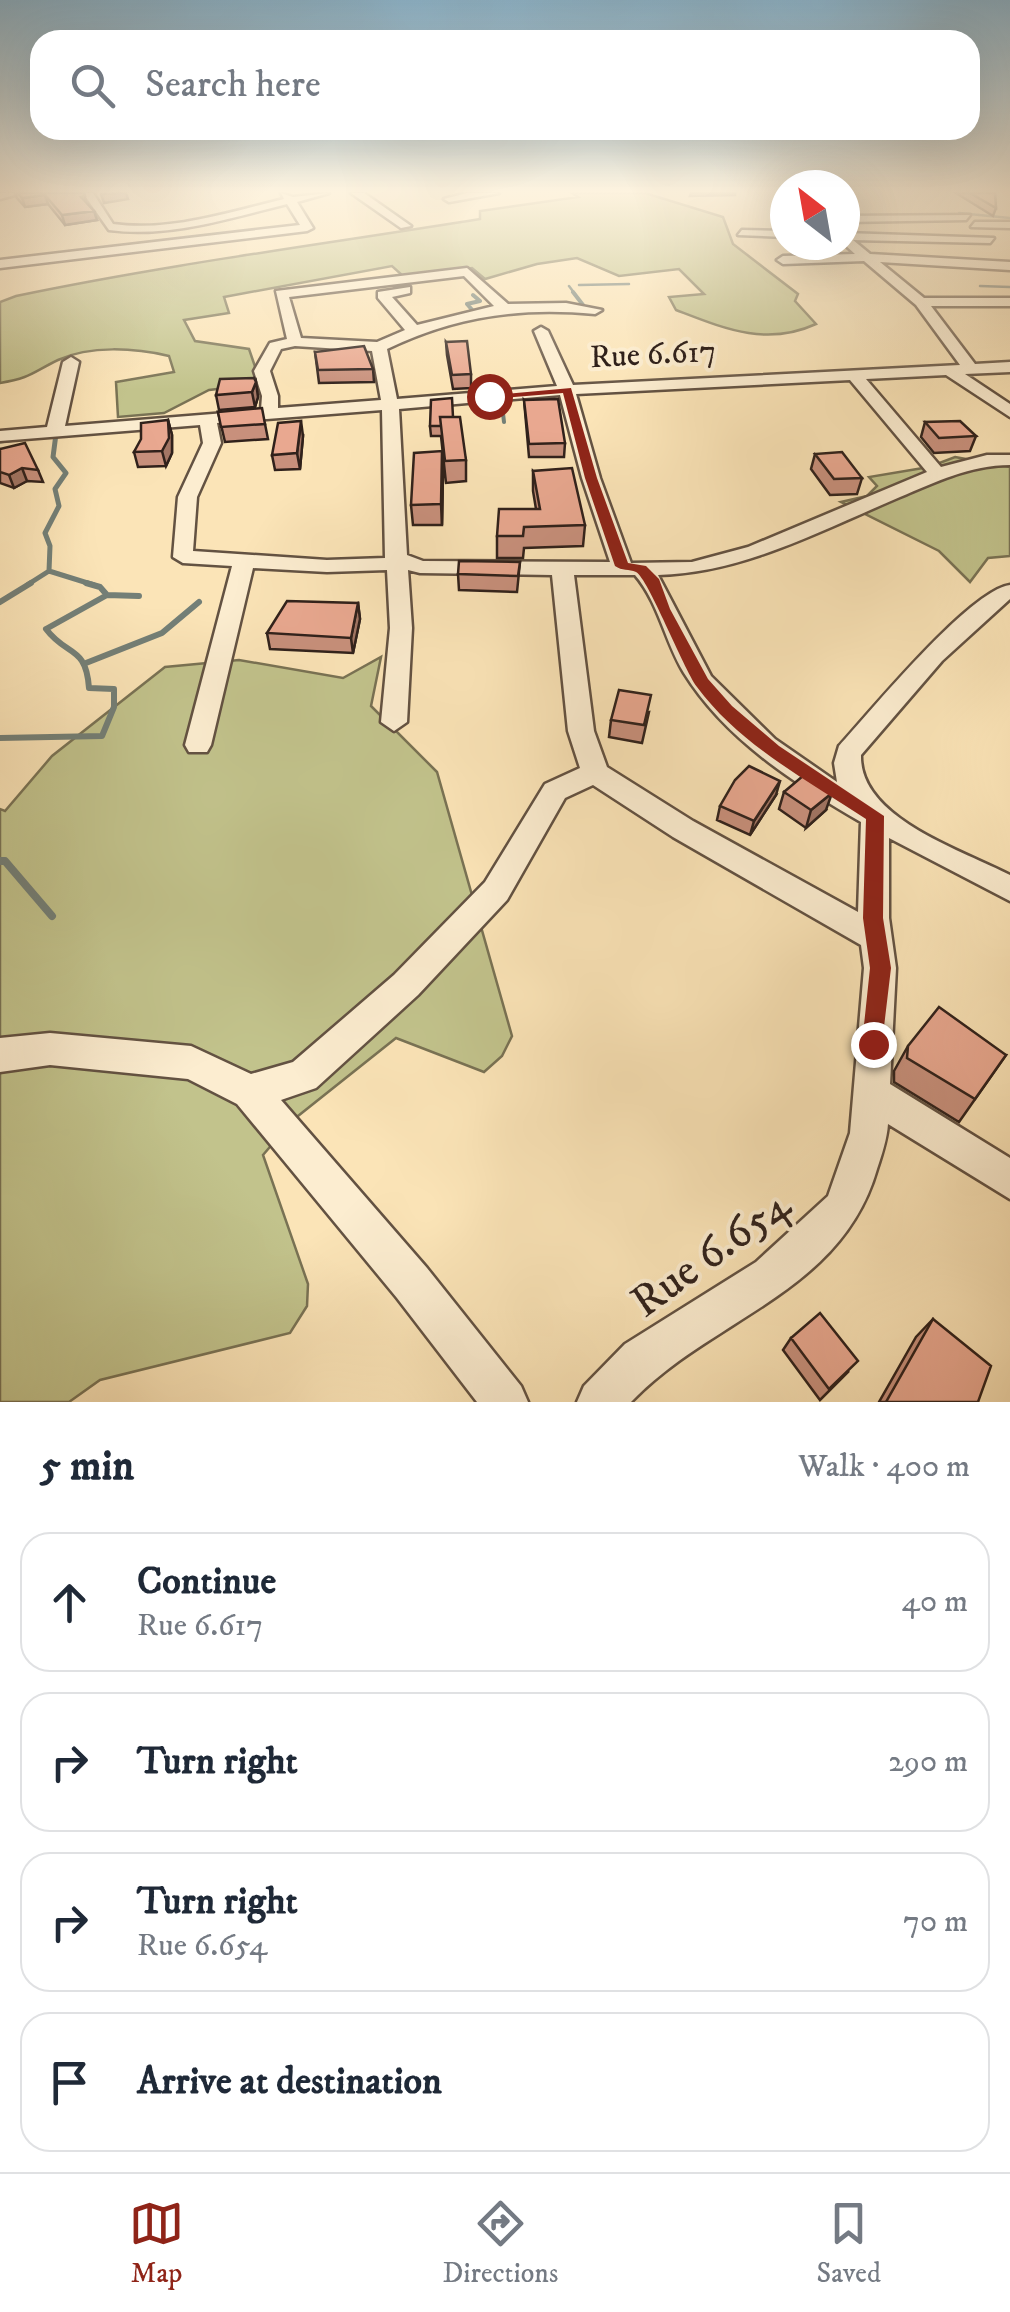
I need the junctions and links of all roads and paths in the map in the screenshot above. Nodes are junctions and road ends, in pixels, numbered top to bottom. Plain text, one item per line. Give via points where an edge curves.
1 (48, 258) edge
2 (866, 258) edge
3 (878, 258) edge
4 (1010, 263) edge
5 (0, 264) edge
6 (405, 290) dead end
7 (921, 302) junction
8 (1010, 302) edge
9 (503, 306) junction
10 (594, 310) dead end
11 (413, 330) junction
12 (541, 332) dead end
13 (294, 342) junction
14 (378, 347) junction
15 (71, 362) dead end
16 (1010, 366) edge
17 (969, 367) junction
18 (948, 368) junction
19 (853, 374) junction
20 (567, 390) junction
21 (390, 403) junction
22 (1009, 411) edge
23 (269, 414) junction
24 (208, 419) junction
25 (56, 431) junction
26 (0, 436) edge
27 (1010, 439) edge
28 (987, 460) junction
29 (1010, 460) edge
30 (936, 474) junction
31 (397, 558) junction
32 (244, 561) junction
33 (562, 567) junction
34 (631, 567) junction
35 (1010, 592) edge
36 (394, 722) dead end
37 (198, 745) dead end
38 (595, 773) junction
39 (875, 816) junction
40 (1010, 889) edge
41 (876, 938) junction
42 (0, 1054) edge
43 (869, 1091) junction
44 (250, 1092) junction
45 (1010, 1180) edge
46 (505, 1402) edge
47 (600, 1402) edge

1 - 5 street
2 - 7 street
3 - 4 street
6 - 11 street via 383,295
7 - 8 street
7 - 17 street
9 - 10 street
9 - 11 street
9 - 13 street via 467,272 288,292 278,296
11 - 14 street
12 - 20 street
13 - 14 street
13 - 23 street via 274,346 262,371
14 - 21 street
15 - 25 street
16 - 17 street, Rue 6.617
17 - 18 street, Rue 6.617
18 - 19 street, Rue 6.617
18 - 22 street
19 - 20 street, Rue 6.617
19 - 30 street
20 - 21 street, Rue 6.617
20 - 34 street via 591,478
21 - 23 street, Rue 6.617
21 - 31 street
23 - 24 street, Rue 6.617
24 - 25 street, Rue 6.617
24 - 32 street via 212,443 183,504 184,557
25 - 26 street, Rue 6.617
27 - 28 street
28 - 29 street
28 - 30 street
30 - 34 street via 741,556 693,568
31 - 32 street via 392,564 343,565
31 - 33 street via 420,567
31 - 36 street via 401,628
32 - 37 street
33 - 34 street
33 - 38 street via 581,731
34 - 39 street via 654,582 690,663 726,710 773,750
35 - 39 street via 1001,592 856,739 846,771 852,790
38 - 41 street
38 - 44 street via 555,791 496,891 406,986 303,1076
39 - 40 street
39 - 41 street, Rue 6.654
41 - 43 street, Rue 6.654 via 880,968
42 - 44 street via 50,1049 191,1062
43 - 45 street
43 - 47 street, Rue 6.654 via 866,1153 842,1210 770,1277 642,1360
44 - 46 street

